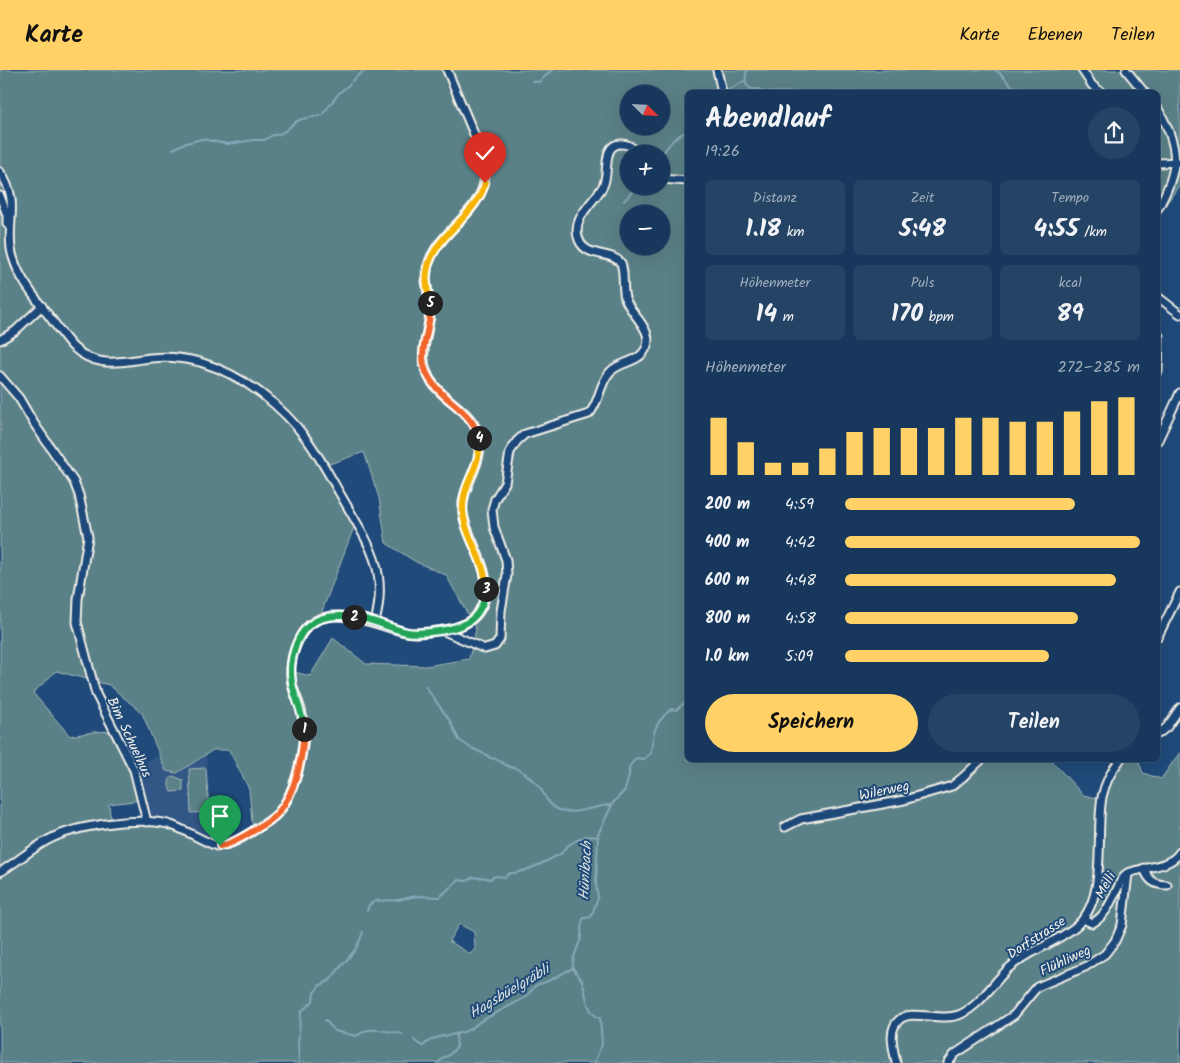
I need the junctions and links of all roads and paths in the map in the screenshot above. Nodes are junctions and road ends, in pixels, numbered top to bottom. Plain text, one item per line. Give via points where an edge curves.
1 (446, 70) edge
2 (717, 70) edge
3 (1082, 70) edge
4 (1126, 70) edge
5 (722, 90) edge
6 (1098, 90) edge
7 (1142, 90) edge
8 (1160, 112) edge
9 (627, 145) edge
10 (1180, 161) edge
11 (1160, 163) edge
12 (0, 172) edge
13 (670, 180) edge
14 (685, 181) edge
15 (0, 196) edge
16 (1160, 205) edge
17 (11, 236) junction
18 (1160, 299) edge
19 (42, 306) junction
20 (1180, 314) edge
21 (0, 340) edge
22 (0, 376) edge
23 (1180, 393) edge
24 (1160, 425) edge
25 (1180, 592) edge
26 (375, 622) junction
27 (444, 631) junction
28 (1160, 632) edge
29 (1180, 708) edge
30 (1160, 733) edge
31 (979, 762) edge
32 (1119, 762) edge
33 (147, 822) junction
34 (785, 827) dead end
35 (1180, 852) edge
36 (1144, 868) junction
37 (0, 872) edge
38 (1128, 873) junction
39 (1167, 885) dead end
40 (1082, 919) junction
41 (896, 1063) edge
42 (948, 1063) edge

1 - 27 street via 482,153 486,178 477,200 434,253 428,267 426,284 430,312 423,355 425,369 433,384 470,418 479,437 479,457 463,506 486,585 484,602 473,618 460,627
2 - 5 street
3 - 6 street
4 - 7 street
8 - 10 street via 1175,134
9 - 27 street via 617,144 610,149 605,183 580,216 577,231 587,250 615,258 621,263 625,299 645,328 646,348 639,357 618,365 609,373 589,414 526,434 517,441 510,452 505,483 492,509 494,527 506,560 502,634 497,644 488,648
10 - 11 street
10 - 16 street via 1174,181
12 - 17 street via 10,192
13 - 14 street
15 - 17 street
17 - 19 street via 18,271
18 - 20 street
19 - 21 street
19 - 26 street via 72,346 88,357 106,363 160,358 200,362 242,381 285,414 323,464 374,554 380,581
22 - 33 street, Bim Schuelhus via 19,398 74,482 79,495 88,537 76,619 99,699 134,770
23 - 24 street
25 - 28 street
26 - 27 street via 413,633
26 - 33 street via 349,616 325,618 314,621 298,640 292,657 291,677 302,715 303,740 293,784 274,817 236,841 220,846 176,827
29 - 30 street
31 - 34 street, Wilerweg via 952,786 904,800 801,819
32 - 40 street, Dorfstrasse via 1104,790 1094,893
33 - 37 street via 90,826 64,832
35 - 36 street, Melli via 1168,863
36 - 38 street, Melli
36 - 39 street via 1153,883
38 - 40 street, Melli via 1100,916 1092,923
38 - 42 street, Flühliweg via 1122,925 1105,954 1085,967 1037,987 1014,1015 955,1054
40 - 41 street, Dorfstrasse via 1069,931 1010,968 961,1014 943,1018 910,1014 899,1019 892,1034

